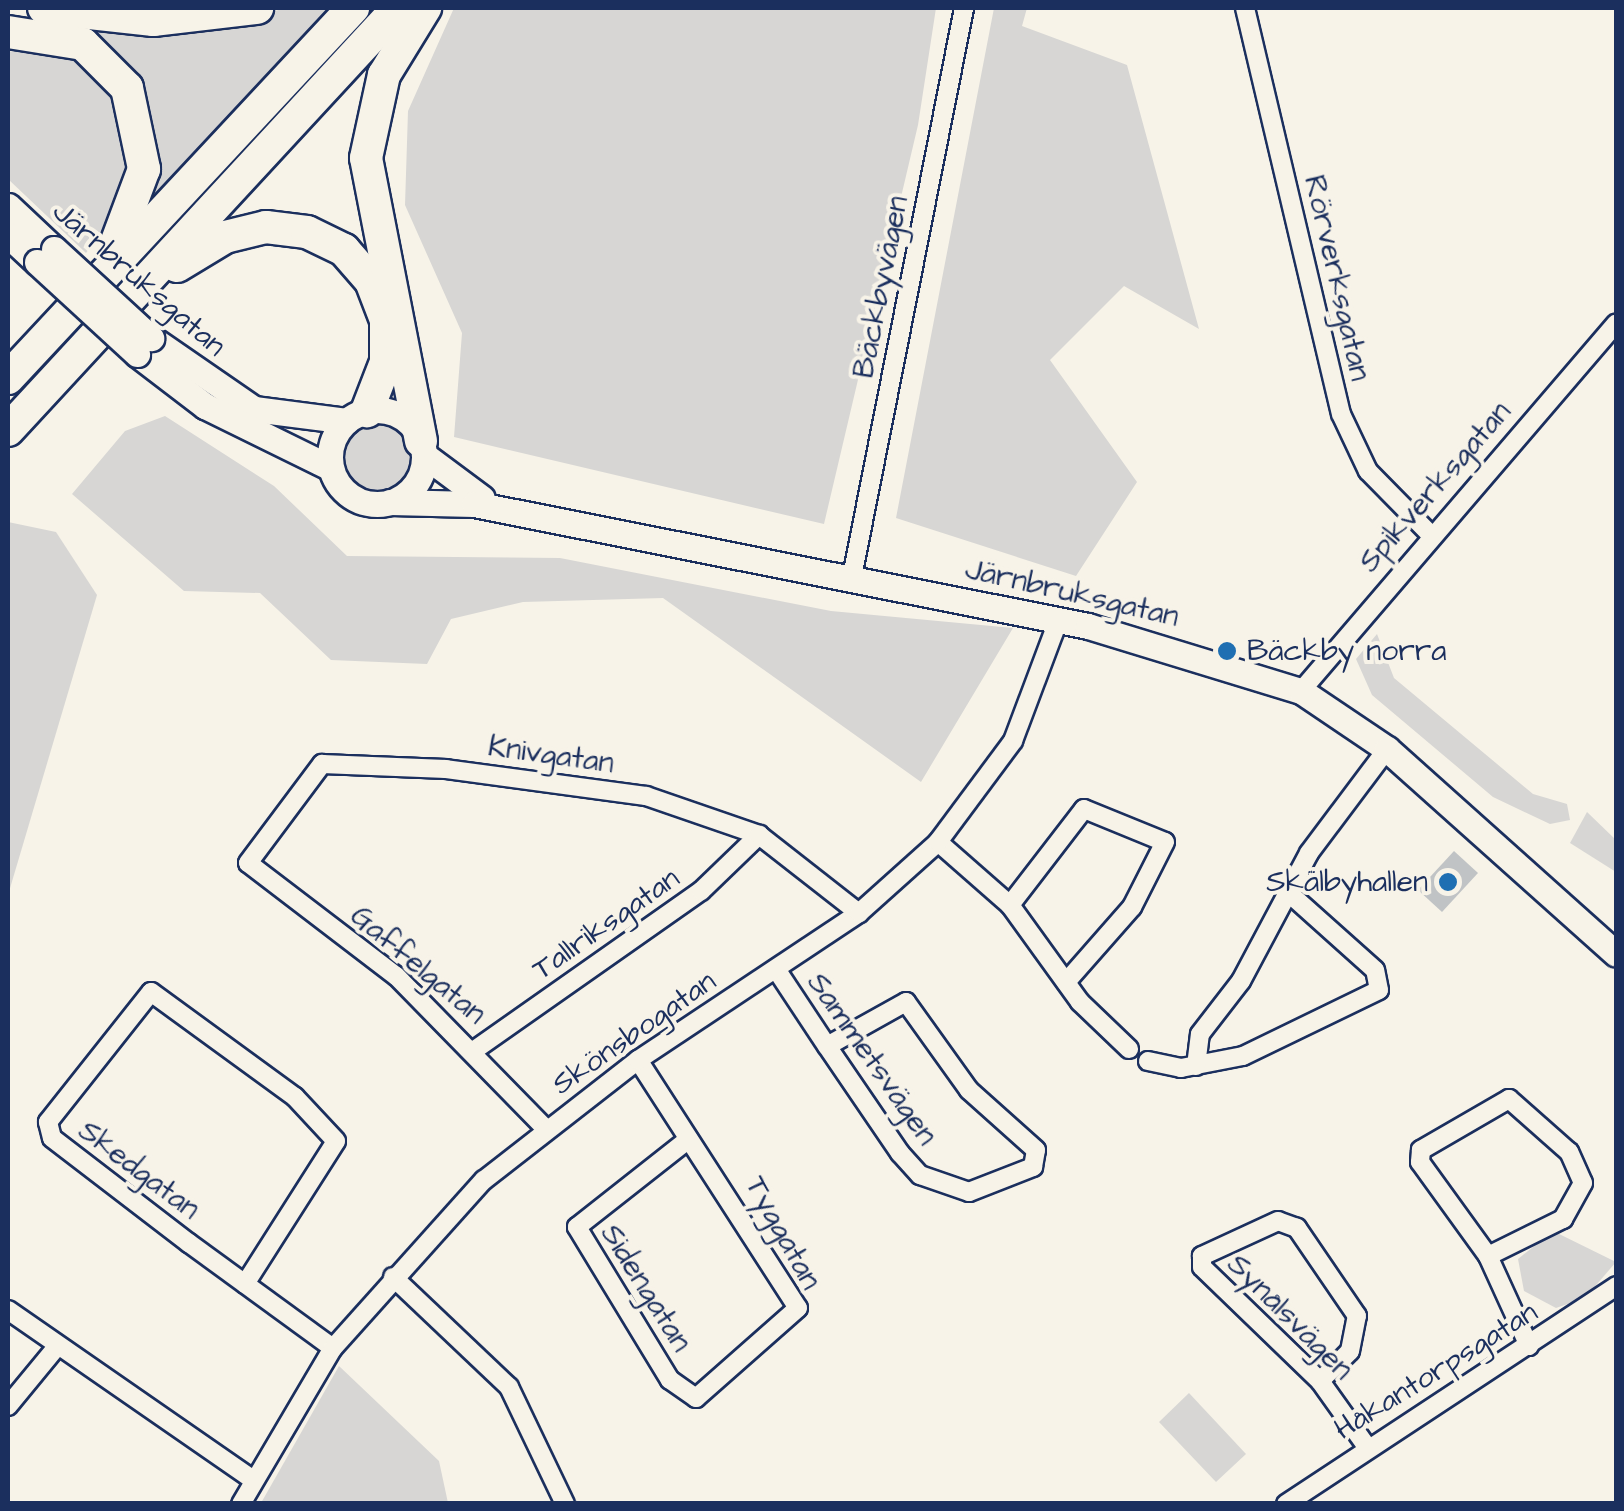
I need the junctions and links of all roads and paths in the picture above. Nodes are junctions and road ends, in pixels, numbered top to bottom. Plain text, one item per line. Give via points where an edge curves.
1 (44, 8) edge
2 (258, 8) edge
3 (354, 8) edge
4 (398, 8) edge
5 (425, 8) edge
6 (964, 8) edge
7 (1245, 8) edge
8 (8, 11) edge
9 (8, 32) edge
10 (8, 206) edge
11 (8, 235) edge
12 (45, 255) junction
13 (136, 293) junction
14 (56, 324) junction
15 (1616, 324) edge
16 (144, 346) junction
17 (8, 378) edge
18 (356, 416) junction
19 (8, 430) edge
20 (423, 448) junction
21 (331, 468) junction
22 (390, 502) junction
23 (539, 517) junction
24 (1429, 533) junction
25 (852, 578) junction
26 (1058, 621) junction
27 (1301, 691) junction
28 (1387, 749) junction
29 (759, 835) junction
30 (938, 842) junction
31 (248, 857) joint
32 (1289, 893) junction
33 (1010, 904) junction
34 (859, 913) junction
35 (1616, 954) edge
36 (776, 969) junction
37 (1066, 982) junction
38 (827, 1046) junction
39 (476, 1049) junction
40 (1129, 1049) dead end
41 (638, 1060) junction
42 (1148, 1061) dead end
43 (1196, 1066) junction
44 (545, 1128) junction
45 (688, 1139) junction
46 (1488, 1256) junction
47 (393, 1277) junction
48 (245, 1284) junction
49 (1616, 1286) edge
50 (8, 1310) edge
51 (1529, 1346) junction
52 (333, 1348) junction
53 (55, 1349) junction
54 (1320, 1381) junction
55 (682, 1396) joint
56 (8, 1406) edge
57 (1367, 1446) junction
58 (249, 1477) junction
59 (241, 1504) edge
60 (566, 1504) edge
61 (1286, 1504) edge

1 - 2 highway via 153,20
1 - 8 highway
3 - 14 highway
4 - 13 highway
5 - 20 highway via 384,75 366,158
6 - 25 street, Bäckbyvägen
7 - 24 street, Rörverksgatan via 1341,414 1368,471
9 - 14 highway via 64,36 100,56 128,88 142,127 134,210 58,308
10 - 12 street, Järnbruksgatan
11 - 12 street, Järnbruksgatan
12 - 16 street, Järnbruksgatan, bridge
13 - 18 highway via 245,231 287,228 326,239 365,273 386,320 384,373
13 - 19 highway
14 - 17 highway
15 - 24 street, Spikverksgatan
16 - 18 street, Järnbruksgatan via 254,409
16 - 21 street, Järnbruksgatan via 225,418
18 - 20 street via 403,417
18 - 21 street
20 - 22 street via 414,486
20 - 23 street, Järnbruksgatan via 458,485
21 - 22 street via 360,501
22 - 23 street, Järnbruksgatan via 428,498
23 - 25 street, Järnbruksgatan
24 - 27 street, Spikverksgatan
25 - 26 street, Järnbruksgatan
26 - 27 street, Järnbruksgatan
26 - 30 street, Skönsbogatan via 1012,741
27 - 28 street, Järnbruksgatan
28 - 32 street
28 - 35 street, Järnbruksgatan
29 - 31 street, Knivgatan via 646,796 334,762 312,772
29 - 34 street, Knivgatan
29 - 39 street, Tallriksgatan via 701,891
30 - 33 street
30 - 34 street, Skönsbogatan
31 - 39 street, Gaffelgatan
32 - 43 street via 1200,1034
32 - 43 street via 1375,970 1378,990 1290,1041
33 - 37 street
33 - 37 street via 1084,809 1164,847 1132,908
34 - 36 street, Skönsbogatan
36 - 38 street, Sammetsvägen
36 - 41 street, Skönsbogatan
37 - 40 street
38 - 38 street, Sammetsvägen via 900,1153 942,1187 969,1192 1034,1162 1036,1150 968,1090 906,1002
39 - 44 street, Gaffelgatan
41 - 44 street, Skönsbogatan
41 - 45 street, Tyggatan
42 - 43 street
44 - 47 street, Skönsbogatan
45 - 55 street, Sidengatan via 577,1228
45 - 55 street, Tyggatan via 798,1308 696,1398
46 - 46 street via 1562,1219 1581,1196 1582,1175 1569,1152 1516,1104 1421,1150 1420,1162
46 - 51 street
47 - 52 street, Skönsbogatan
47 - 60 street via 509,1387
48 - 48 street, Skedgatan via 48,1129 141,996 163,996 194,1018 336,1141
48 - 52 street, Skedgatan
49 - 51 street, Håkantorpsgatan
50 - 53 street
51 - 57 street, Håkantorpsgatan
52 - 58 street, Skönsbogatan
53 - 56 street
53 - 58 street
54 - 54 street, Synålsvägen via 1202,1268 1202,1256 1222,1242 1292,1223 1357,1316 1350,1351
54 - 57 street, Synålsvägen
57 - 61 street, Håkantorpsgatan
58 - 59 street, Skönsbogatan

